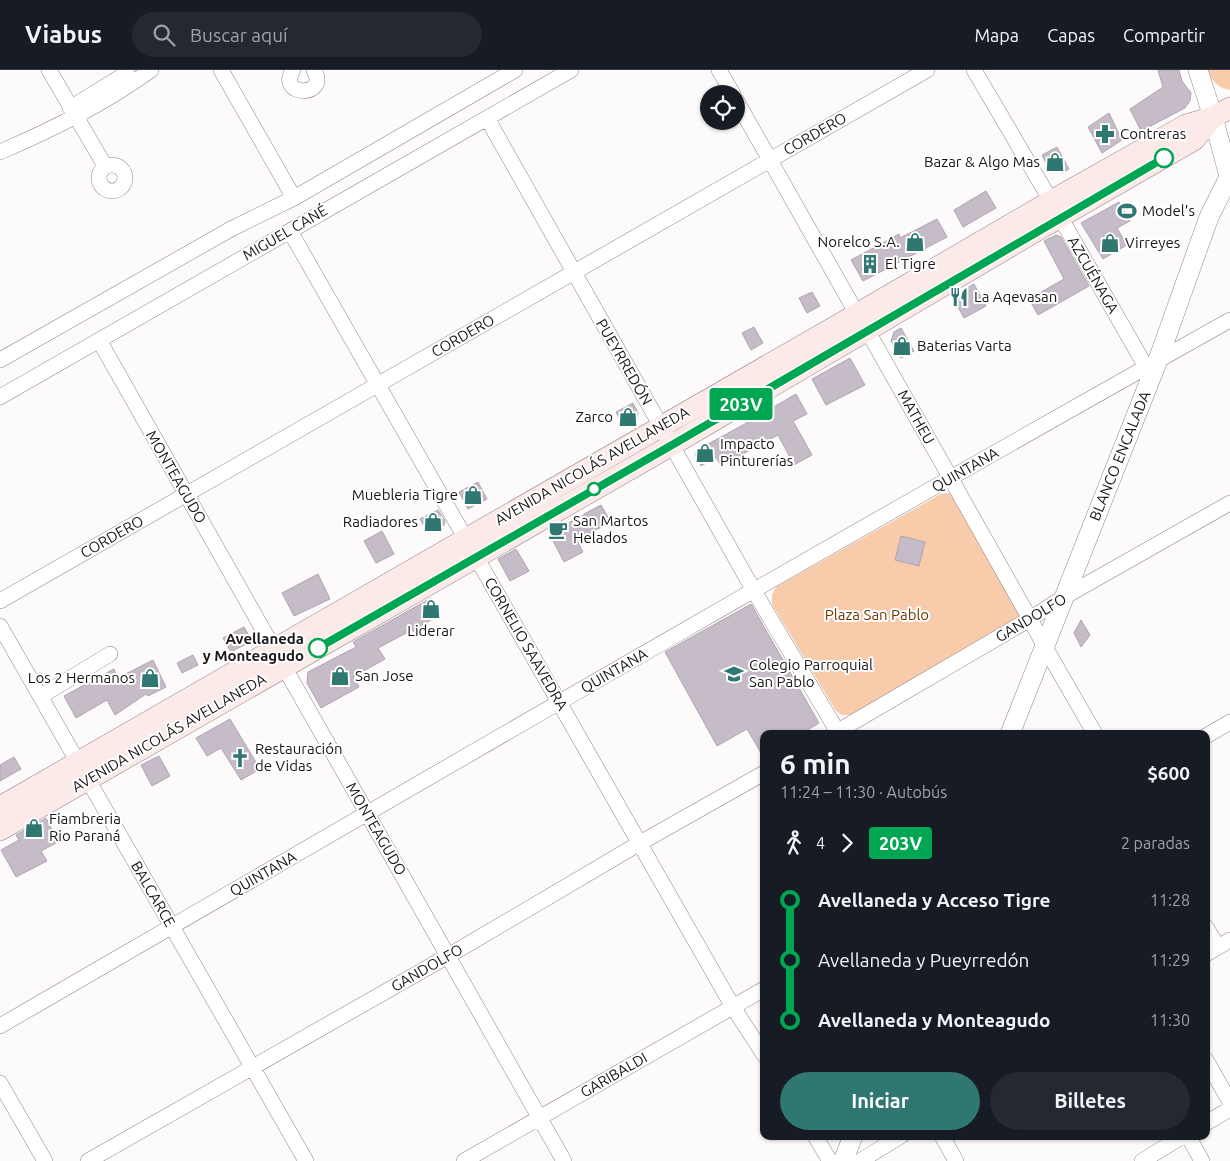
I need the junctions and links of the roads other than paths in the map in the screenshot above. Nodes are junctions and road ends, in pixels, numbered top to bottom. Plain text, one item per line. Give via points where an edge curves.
1 (50, 70) edge
2 (133, 70) edge
3 (150, 70) edge
4 (220, 70) edge
5 (292, 70) edge
6 (315, 70) edge
7 (515, 70) edge
8 (571, 70) edge
9 (719, 70) edge
10 (927, 70) edge
11 (974, 70) edge
12 (1198, 70) edge
13 (728, 85) edge
14 (74, 112) junction
15 (1222, 113) edge
16 (745, 116) edge
17 (487, 118) junction
18 (0, 141) edge
19 (0, 152) edge
20 (770, 160) junction
21 (106, 166) dead end
22 (1230, 179) edge
23 (294, 198) junction
24 (1056, 209) junction
25 (290, 231) junction
26 (574, 272) junction
27 (1230, 320) edge
28 (862, 322) junction
29 (99, 340) junction
30 (0, 360) edge
31 (1152, 368) junction
32 (378, 385) junction
33 (0, 397) edge
34 (661, 426) junction
35 (672, 445) junction
36 (950, 478) junction
37 (186, 494) junction
38 (1230, 503) edge
39 (471, 548) junction
40 (754, 590) junction
41 (1064, 598) junction
42 (0, 601) edge
43 (1030, 619) junction
44 (0, 626) edge
45 (1045, 647) junction
46 (110, 654) dead end
47 (279, 658) junction
48 (41, 696) junction
49 (559, 703) junction
50 (1230, 722) edge
51 (834, 730) edge
52 (841, 730) edge
53 (1012, 730) edge
54 (1093, 730) edge
55 (1210, 734) edge
56 (82, 771) junction
57 (760, 775) edge
58 (0, 807) edge
59 (367, 814) junction
60 (0, 830) edge
61 (640, 843) junction
62 (172, 927) junction
63 (1210, 934) edge
64 (1218, 947) edge
65 (448, 956) junction
66 (760, 991) edge
67 (733, 1006) junction
68 (0, 1026) edge
69 (760, 1049) edge
70 (252, 1067) junction
71 (1210, 1067) edge
72 (0, 1083) edge
73 (1230, 1102) edge
74 (1230, 1109) edge
75 (540, 1118) junction
76 (1210, 1121) edge
77 (817, 1140) edge
78 (851, 1140) edge
79 (894, 1140) edge
80 (944, 1140) edge
81 (1176, 1140) edge
82 (1190, 1140) edge
83 (45, 1161) edge
84 (88, 1161) edge
85 (306, 1161) edge
86 (464, 1161) edge
87 (564, 1161) edge
88 (830, 1161) edge
89 (843, 1161) edge
90 (860, 1161) edge
91 (956, 1161) edge
92 (1142, 1161) edge
93 (1202, 1161) edge

1 - 14 street
2 - 14 street
3 - 14 street via 120,90
4 - 23 street
5 - 6 street via 292,85 303,92 315,85
7 - 23 street
8 - 17 street, MIGUEL CANÉ
9 - 13 street
10 - 20 street, CORDERO
11 - 24 street, AZCUÉNAGA
12 - 15 street
14 - 18 street
14 - 19 street via 32,138
14 - 21 street
15 - 22 street
15 - 24 main road, AVENIDA NICOLÁS AVELLANEDA via 1186,125
16 - 20 street, MATHEU
17 - 25 street, MIGUEL CANÉ
17 - 26 street, PUEYRREDÓN
20 - 26 street, CORDERO
20 - 28 street, MATHEU
22 - 31 street, BLANCO ENCALADA via 1209,217
23 - 30 street via 231,229
24 - 28 main road, AVENIDA NICOLÁS AVELLANEDA
24 - 31 street, AZCUÉNAGA
25 - 29 street, MIGUEL CANÉ
25 - 32 street, CORNELIO SAAVEDRA
26 - 32 street, CORDERO
26 - 34 street, PUEYRREDÓN
27 - 31 street, QUINTANA
28 - 34 main road, AVENIDA NICOLÁS AVELLANEDA
28 - 35 main road, AVENIDA NICOLÁS AVELLANEDA
28 - 36 street, MATHEU
29 - 33 street, MIGUEL CANÉ
29 - 37 street, MONTEAGUDO
31 - 36 street, QUINTANA
31 - 41 street, BLANCO ENCALADA
32 - 37 street, CORDERO
32 - 39 street, CORNELIO SAAVEDRA
34 - 35 street, PUEYRREDÓN
34 - 39 main road, AVENIDA NICOLÁS AVELLANEDA
35 - 39 main road, AVENIDA NICOLÁS AVELLANEDA
35 - 40 street, PUEYRREDÓN
36 - 40 street, QUINTANA
36 - 43 street, MATHEU
37 - 42 street, CORDERO
37 - 47 street, MONTEAGUDO
38 - 41 street, GANDOLFO
39 - 47 main road, AVENIDA NICOLÁS AVELLANEDA
39 - 49 street, CORNELIO SAAVEDRA
40 - 49 street, QUINTANA
40 - 51 street, PUEYRREDÓN
41 - 43 street, GANDOLFO
41 - 45 street, BLANCO ENCALADA
43 - 45 street, MATHEU
43 - 52 street, GANDOLFO
44 - 48 street, BALCARCE
45 - 53 street, BLANCO ENCALADA
45 - 54 street, MATHEU
46 - 48 street
47 - 56 main road, AVENIDA NICOLÁS AVELLANEDA
47 - 59 street, MONTEAGUDO
48 - 56 street, BALCARCE
49 - 59 street, QUINTANA
49 - 61 street, CORNELIO SAAVEDRA
50 - 55 street
56 - 58 main road, AVENIDA NICOLÁS AVELLANEDA
56 - 60 main road, AVENIDA NICOLÁS AVELLANEDA
56 - 62 street, BALCARCE
57 - 61 street, GANDOLFO
59 - 62 street, QUINTANA
59 - 65 street, MONTEAGUDO
61 - 65 street, GANDOLFO
61 - 67 street, CORNELIO SAAVEDRA
62 - 68 street, QUINTANA
62 - 70 street, BALCARCE
63 - 64 street
65 - 70 street, GANDOLFO
65 - 75 street, MONTEAGUDO
66 - 67 street, GARIBALDI
67 - 69 street, CORNELIO SAAVEDRA
67 - 75 street, GARIBALDI
70 - 84 street, GANDOLFO
70 - 85 street, BALCARCE
71 - 73 street
72 - 83 street
74 - 76 street
75 - 86 street, GARIBALDI
75 - 87 street, MONTEAGUDO
77 - 88 street
78 - 89 street
79 - 90 street
80 - 91 street
81 - 92 street
82 - 93 street

